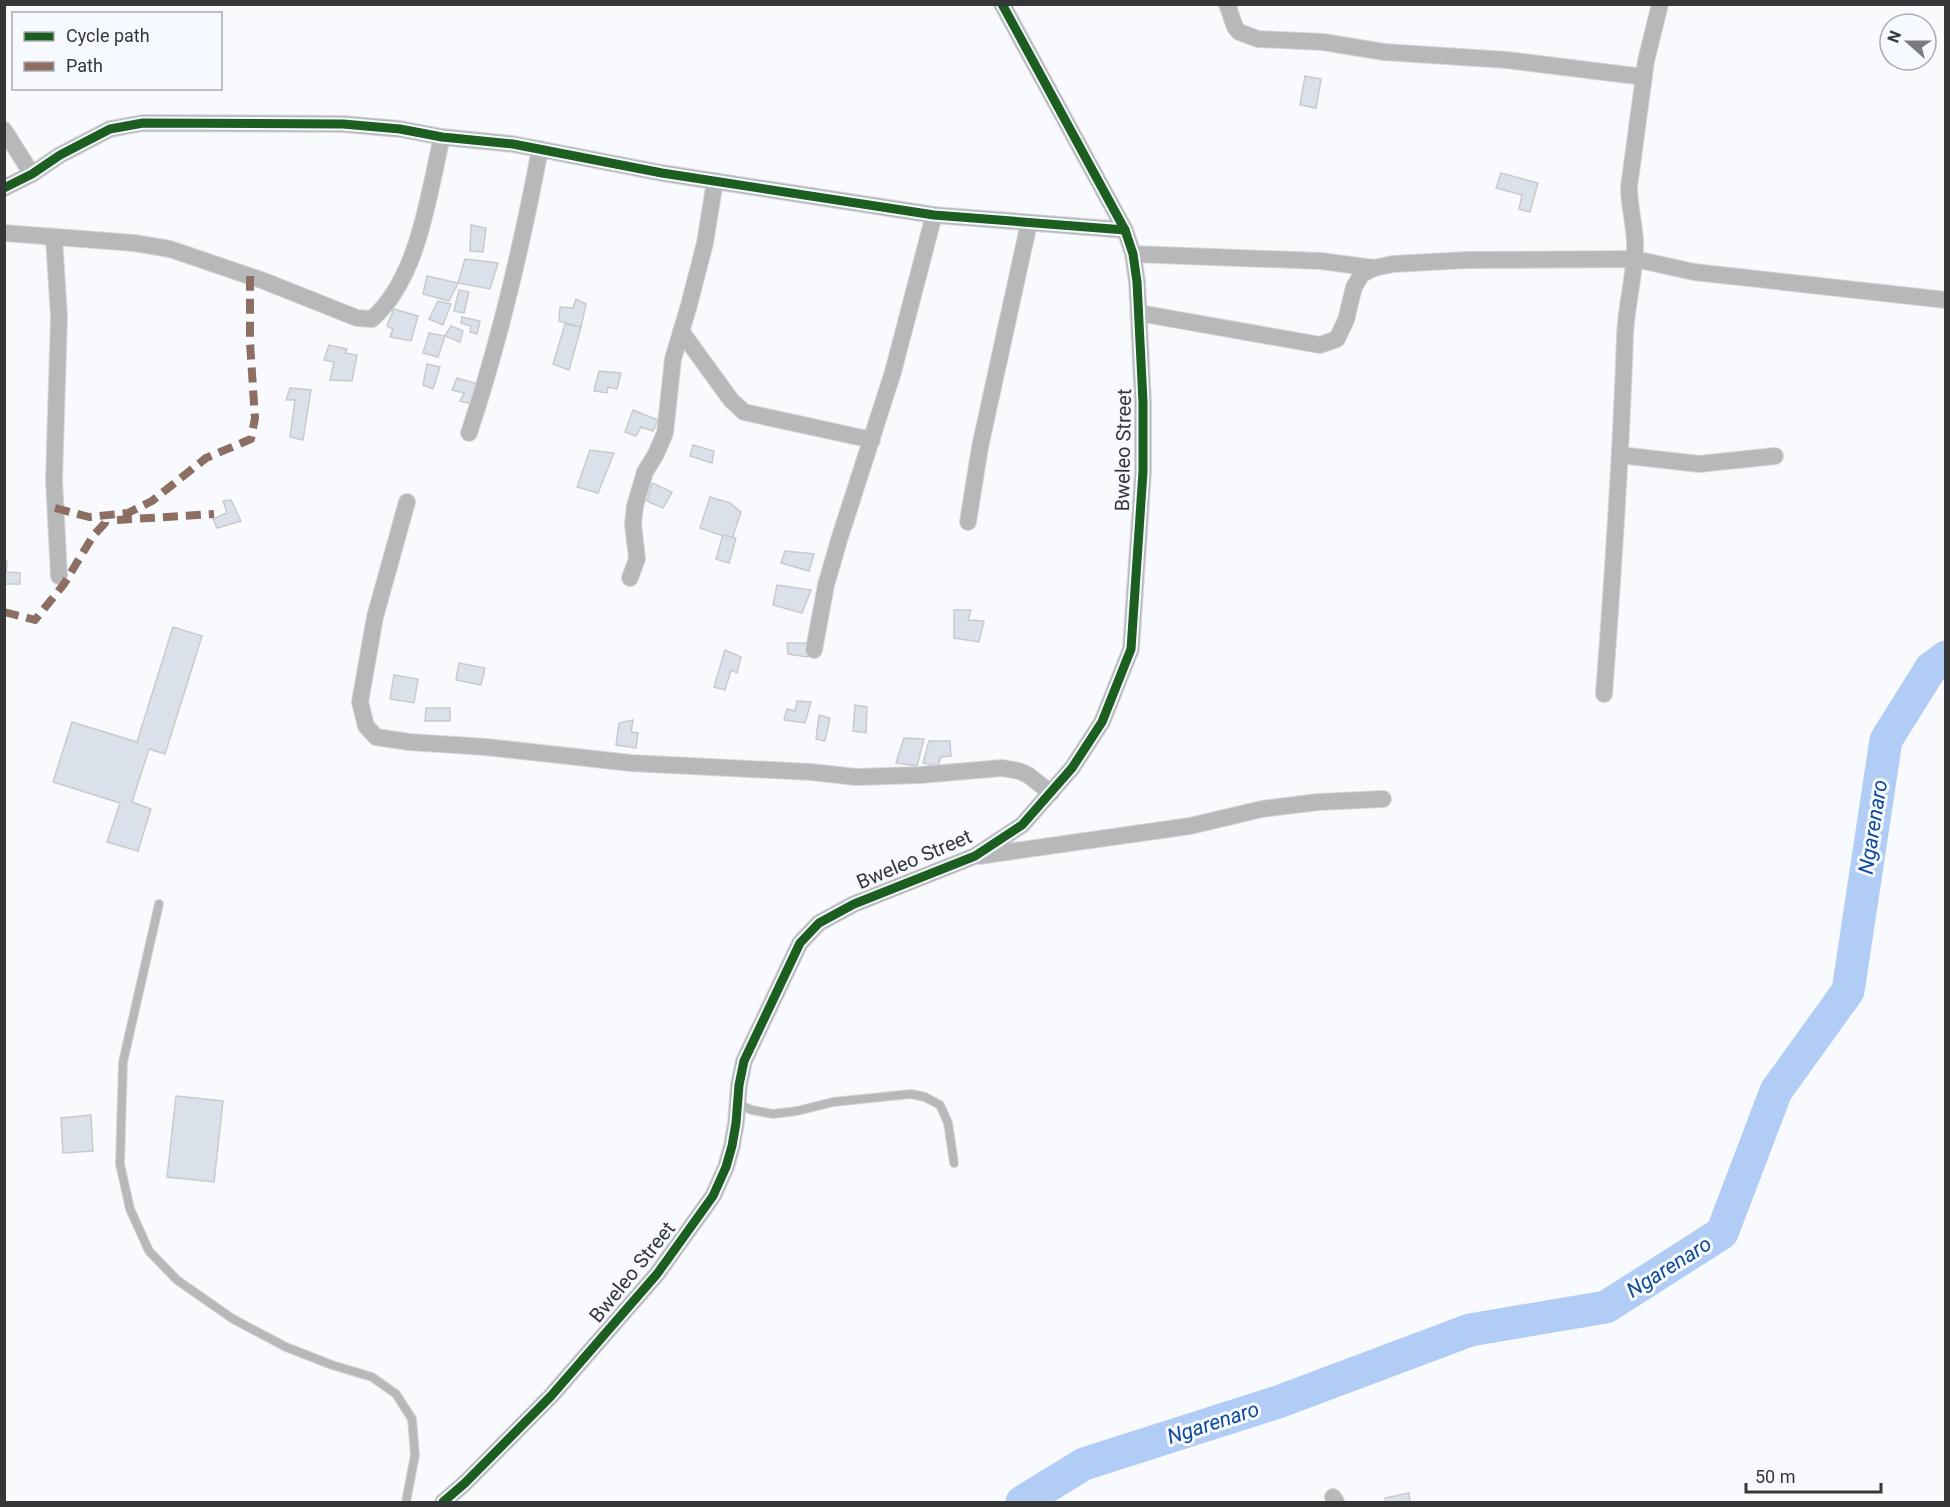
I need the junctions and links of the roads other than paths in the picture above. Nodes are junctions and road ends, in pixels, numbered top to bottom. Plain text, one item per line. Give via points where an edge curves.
1 (1002, 4) edge
2 (1227, 4) edge
3 (1660, 4) edge
4 (1644, 77) junction
5 (4, 130) edge
6 (442, 137) junction
7 (540, 149) junction
8 (33, 174) junction
9 (715, 181) junction
10 (4, 188) edge
11 (934, 215) junction
12 (1029, 223) junction
13 (1125, 230) junction
14 (4, 233) edge
15 (54, 238) junction
16 (1133, 254) junction
17 (1635, 259) junction
18 (1374, 268) junction
19 (1946, 300) edge
20 (1138, 313) junction
21 (681, 331) junction
22 (469, 433) dead end
23 (872, 440) junction
24 (1620, 455) junction
25 (1775, 456) dead end
26 (407, 502) dead end
27 (968, 522) dead end
28 (59, 576) dead end
29 (630, 578) dead end
30 (813, 650) dead end
31 (1604, 694) dead end
32 (1051, 793) junction
33 (1383, 799) dead end
34 (975, 856) junction
35 (159, 904) dead end
36 (738, 1104) junction
37 (954, 1163) dead end
38 (406, 1503) edge
39 (443, 1503) edge

1 - 13 street, Bweleo Street
2 - 4 street via 1239,32 1258,39 1507,60
3 - 4 street
4 - 17 street via 1629,187
5 - 8 street
6 - 7 street
6 - 8 street via 343,124 143,123 110,129
6 - 15 street via 407,271 372,319 357,318 170,249
7 - 9 street
7 - 22 street via 506,306
8 - 10 street
9 - 11 street
9 - 21 street via 705,243
11 - 12 street
11 - 23 street
12 - 13 street
12 - 27 street via 980,447
13 - 16 street, Bweleo Street
14 - 15 street
15 - 28 street via 59,317 54,480
16 - 18 street via 1321,261
16 - 20 street, Bweleo Street
17 - 18 street via 1467,260
17 - 19 street via 1694,272
17 - 24 street via 1625,332
18 - 20 street via 1362,274 1354,287 1346,320 1336,339 1320,345
20 - 32 street, Bweleo Street via 1144,442 1131,649 1102,722
21 - 23 street via 744,412
21 - 29 street via 672,359 665,433 645,472 635,506 637,559
23 - 30 street via 826,585
24 - 25 street via 1699,464
24 - 31 street
26 - 32 street via 375,617 360,702 366,726 376,737 631,763 856,777 1002,768 1028,775
32 - 34 street, Bweleo Street via 1022,825
33 - 34 street via 1262,809 1190,825
34 - 36 street, Bweleo Street via 854,904 819,923 800,943 744,1061
35 - 38 lane via 123,1062 120,1164 130,1209 149,1251 186,1287 233,1319 286,1347 372,1377 396,1394 412,1419 415,1455
36 - 37 lane via 774,1114 832,1102 911,1094 925,1097 940,1105 948,1123
36 - 39 street, Bweleo Street via 732,1146 713,1196 657,1274 551,1396

